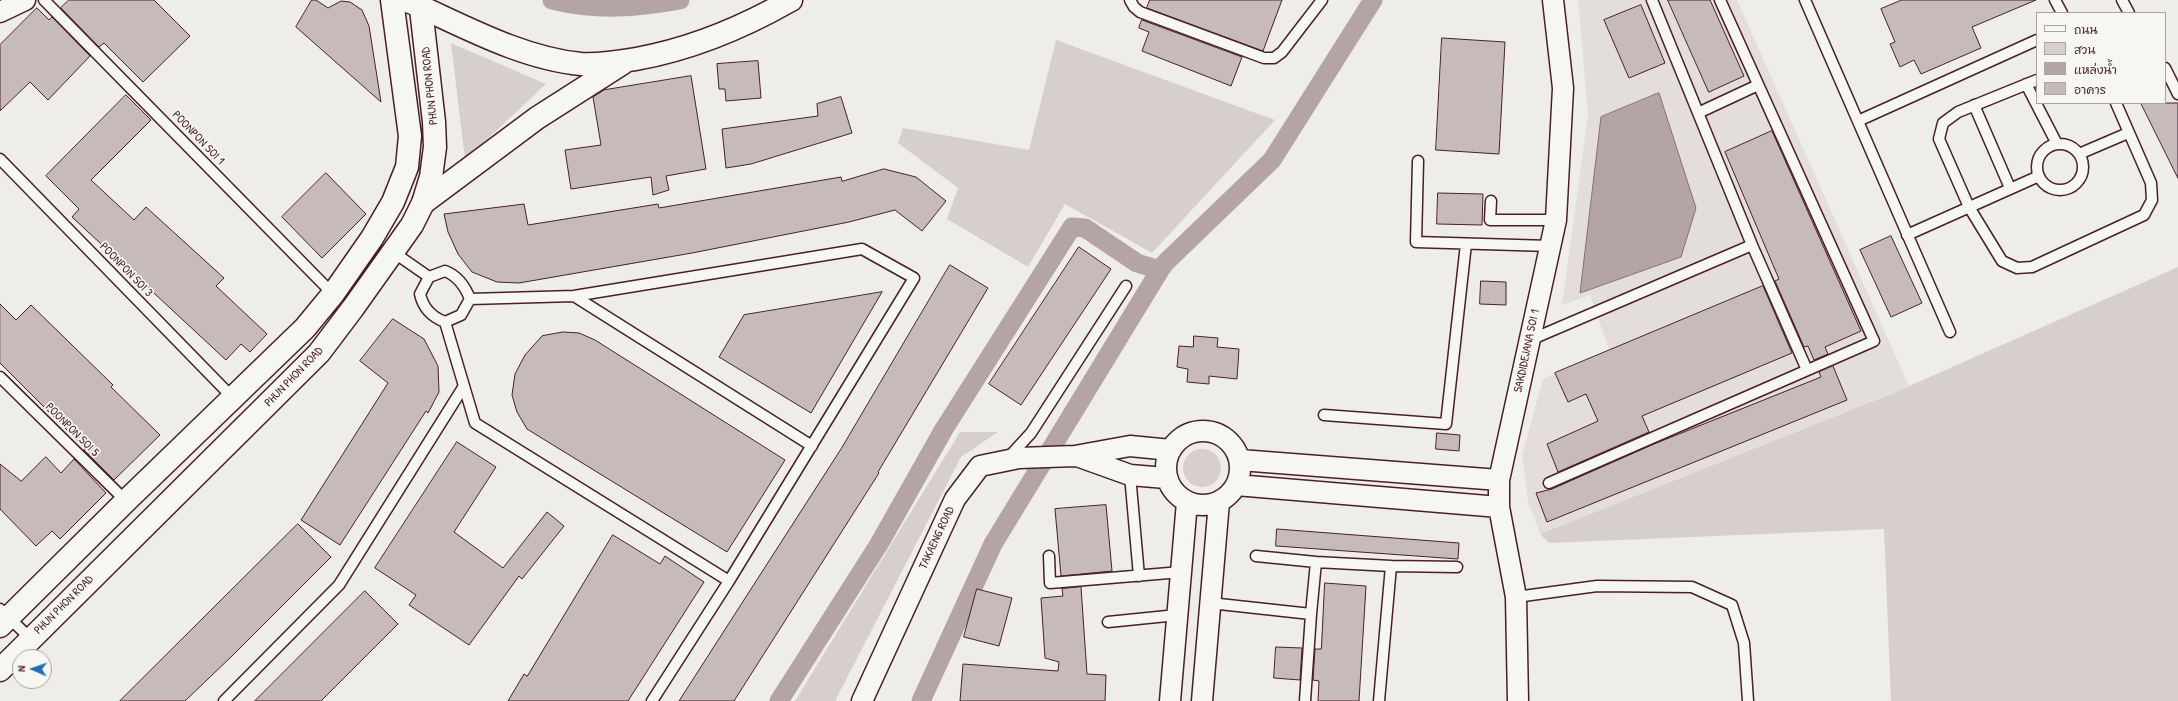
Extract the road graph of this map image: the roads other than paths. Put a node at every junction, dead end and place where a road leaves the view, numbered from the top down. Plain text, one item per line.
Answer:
1 (25, 0) edge
2 (44, 0) edge
3 (392, 0) edge
4 (401, 0) edge
5 (791, 0) edge
6 (1130, 0) edge
7 (1322, 0) edge
8 (1553, 0) edge
9 (1652, 0) edge
10 (1720, 0) edge
11 (1805, 0) edge
12 (2055, 0) edge
13 (2122, 0) edge
14 (420, 4) edge
15 (0, 12) edge
16 (2061, 12) edge
17 (2128, 12) edge
18 (2036, 40) edge
19 (626, 61) junction
20 (2166, 70) edge
21 (2036, 80) edge
22 (2026, 84) junction
23 (1758, 85) junction
24 (2178, 94) edge
25 (2036, 103) edge
26 (2036, 104) edge
27 (2116, 104) edge
28 (1974, 105) junction
29 (1698, 114) junction
30 (1858, 121) junction
31 (2128, 133) junction
32 (2057, 144) junction
33 (2079, 154) junction
34 (0, 159) edge
35 (1418, 161) dead end
36 (2039, 176) junction
37 (2010, 188) junction
38 (1491, 201) dead end
39 (423, 203) junction
40 (1969, 206) junction
41 (1556, 220) junction
42 (1908, 234) junction
43 (1466, 244) junction
44 (1752, 245) junction
45 (1550, 246) junction
46 (393, 252) junction
47 (429, 277) junction
48 (1126, 286) dead end
49 (333, 294) junction
50 (574, 296) junction
51 (470, 299) junction
52 (445, 322) junction
53 (1950, 332) dead end
54 (1530, 340) junction
55 (1807, 370) junction
56 (0, 377) edge
57 (464, 386) junction
58 (232, 398) junction
59 (1324, 415) dead end
60 (812, 446) junction
61 (1171, 450) junction
62 (1075, 456) junction
63 (1012, 459) junction
64 (1240, 460) junction
65 (1130, 475) junction
66 (1166, 478) junction
67 (1499, 480) junction
68 (1549, 483) dead end
69 (1236, 485) junction
70 (126, 501) junction
71 (1187, 502) junction
72 (1219, 502) junction
73 (1500, 507) junction
74 (1049, 556) dead end
75 (1256, 556) dead end
76 (1316, 562) junction
77 (1391, 566) junction
78 (1457, 567) dead end
79 (1181, 572) junction
80 (1140, 576) junction
81 (729, 581) junction
82 (1516, 597) junction
83 (1210, 603) junction
84 (1311, 614) junction
85 (1177, 615) junction
86 (3, 618) edge
87 (1108, 622) dead end
88 (30, 638) junction
89 (1174, 657) junction
90 (1205, 658) junction
91 (0, 670) edge
92 (224, 701) edge
93 (652, 701) edge
94 (862, 701) edge
95 (1170, 701) edge
96 (1202, 701) edge
97 (1305, 701) edge
98 (1379, 701) edge
99 (1518, 701) edge
100 (1748, 701) edge

1 - 15 street
2 - 49 lane, POONPON SOI 1
3 - 49 main road
4 - 14 street
5 - 19 main road
6 - 7 lane
8 - 41 street, SAKDIDEJANA SOI 1
9 - 29 lane
10 - 23 lane
11 - 30 lane
12 - 16 lane
13 - 17 lane
14 - 19 main road
14 - 39 main road, PHUN PHON ROAD
18 - 30 lane
19 - 39 main road
20 - 24 lane
21 - 22 lane
22 - 25 lane
22 - 28 lane
23 - 29 lane
23 - 55 lane
26 - 32 lane
27 - 31 lane
28 - 37 lane
28 - 40 lane
29 - 44 lane
30 - 42 lane
31 - 33 lane
31 - 40 lane
32 - 33 lane
32 - 36 lane
33 - 36 lane
34 - 58 lane, POONPON SOI 3
35 - 43 lane
36 - 37 lane
37 - 40 lane
38 - 41 lane
39 - 46 main road, PHUN PHON ROAD
40 - 42 lane
41 - 45 street, SAKDIDEJANA SOI 1
42 - 53 lane
43 - 45 lane
43 - 59 lane
44 - 54 lane
44 - 55 lane
45 - 54 street, SAKDIDEJANA SOI 1
46 - 47 lane
46 - 88 main road, PHUN PHON ROAD
47 - 51 lane
47 - 52 lane
48 - 63 lane
49 - 58 main road
50 - 51 lane
50 - 60 lane
50 - 60 lane
51 - 52 lane
52 - 57 lane
54 - 67 street, SAKDIDEJANA SOI 1
55 - 68 lane
56 - 70 lane, POONPON SOI 5
57 - 81 lane
57 - 92 lane
58 - 70 main road
60 - 81 lane
61 - 62 street, TAKAENG ROAD
61 - 64 street
61 - 66 street
62 - 63 street, TAKAENG ROAD
62 - 65 street, TAKAENG ROAD
63 - 94 street, TAKAENG ROAD
64 - 67 street
64 - 69 street
65 - 66 street, TAKAENG ROAD
65 - 80 lane
66 - 71 street
67 - 73 street, SAKDIDEJANA SOI 1
69 - 72 street
69 - 73 street
70 - 86 main road
71 - 72 street
71 - 79 street
72 - 83 street
73 - 82 street, SAKDIDEJANA SOI 1
74 - 80 lane
75 - 76 lane
76 - 77 lane
76 - 84 lane
77 - 78 lane
77 - 98 lane
79 - 80 lane
79 - 85 street
81 - 93 lane
82 - 99 street, SAKDIDEJANA SOI 1
82 - 100 lane
83 - 84 lane
83 - 90 street
84 - 97 lane
85 - 87 lane
85 - 89 street
86 - 88 lane
88 - 91 main road, PHUN PHON ROAD
89 - 90 street
89 - 95 street
90 - 96 street

